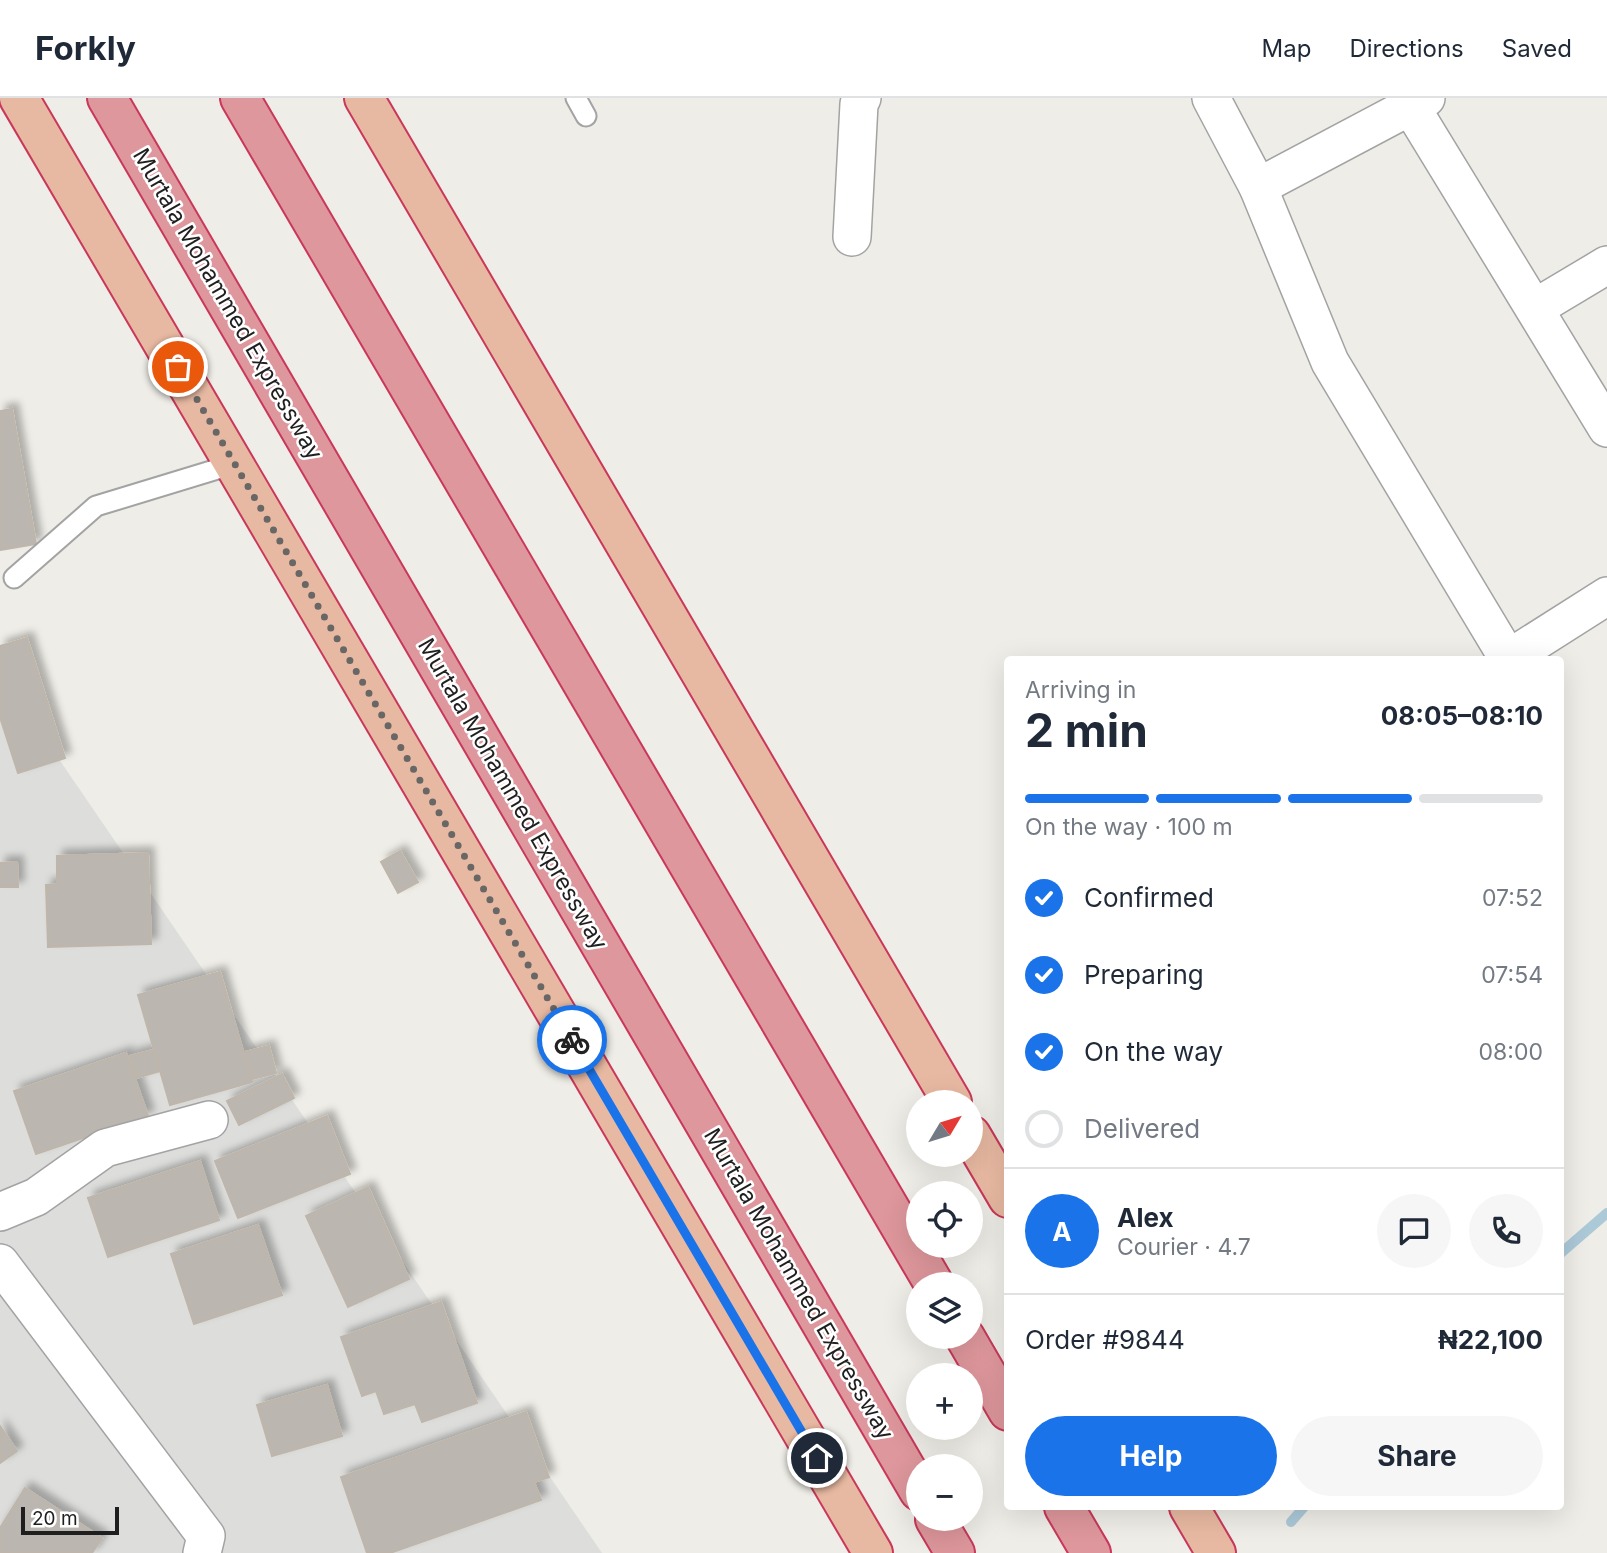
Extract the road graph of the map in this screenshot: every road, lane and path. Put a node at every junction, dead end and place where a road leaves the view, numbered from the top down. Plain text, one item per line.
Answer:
1 (107, 98) edge
2 (240, 98) edge
3 (363, 98) edge
4 (576, 98) edge
5 (862, 98) edge
6 (1211, 98) edge
7 (1418, 103) edge
8 (14, 104) edge
9 (586, 116) dead end
10 (1258, 187) junction
11 (852, 237) dead end
12 (1607, 265) edge
13 (1535, 308) junction
14 (1607, 428) edge
15 (234, 464) junction
16 (13, 578) dead end
17 (1607, 596) edge
18 (1507, 656) edge
19 (1514, 656) edge
20 (945, 1090) edge
21 (209, 1120) dead end
22 (984, 1158) edge
23 (1004, 1191) edge
24 (0, 1212) edge
25 (0, 1263) edge
26 (927, 1272) edge
27 (972, 1349) edge
28 (1004, 1404) edge
29 (906, 1468) edge
30 (1066, 1510) edge
31 (1191, 1510) edge
32 (942, 1531) edge
33 (202, 1553) edge
34 (873, 1553) edge
35 (955, 1553) edge
36 (1091, 1553) edge
37 (1216, 1553) edge

1 - 29 highway, Murtala Mohammed Expressway
2 - 26 highway
3 - 20 highway
4 - 9 lane
5 - 11 street
6 - 10 street
7 - 10 street
7 - 13 street
8 - 15 highway
10 - 18 street
12 - 13 street
13 - 14 street
15 - 16 lane
15 - 34 highway
17 - 19 street
21 - 24 street
22 - 23 highway
25 - 33 street
27 - 28 highway
30 - 36 highway
31 - 37 highway
32 - 35 highway

